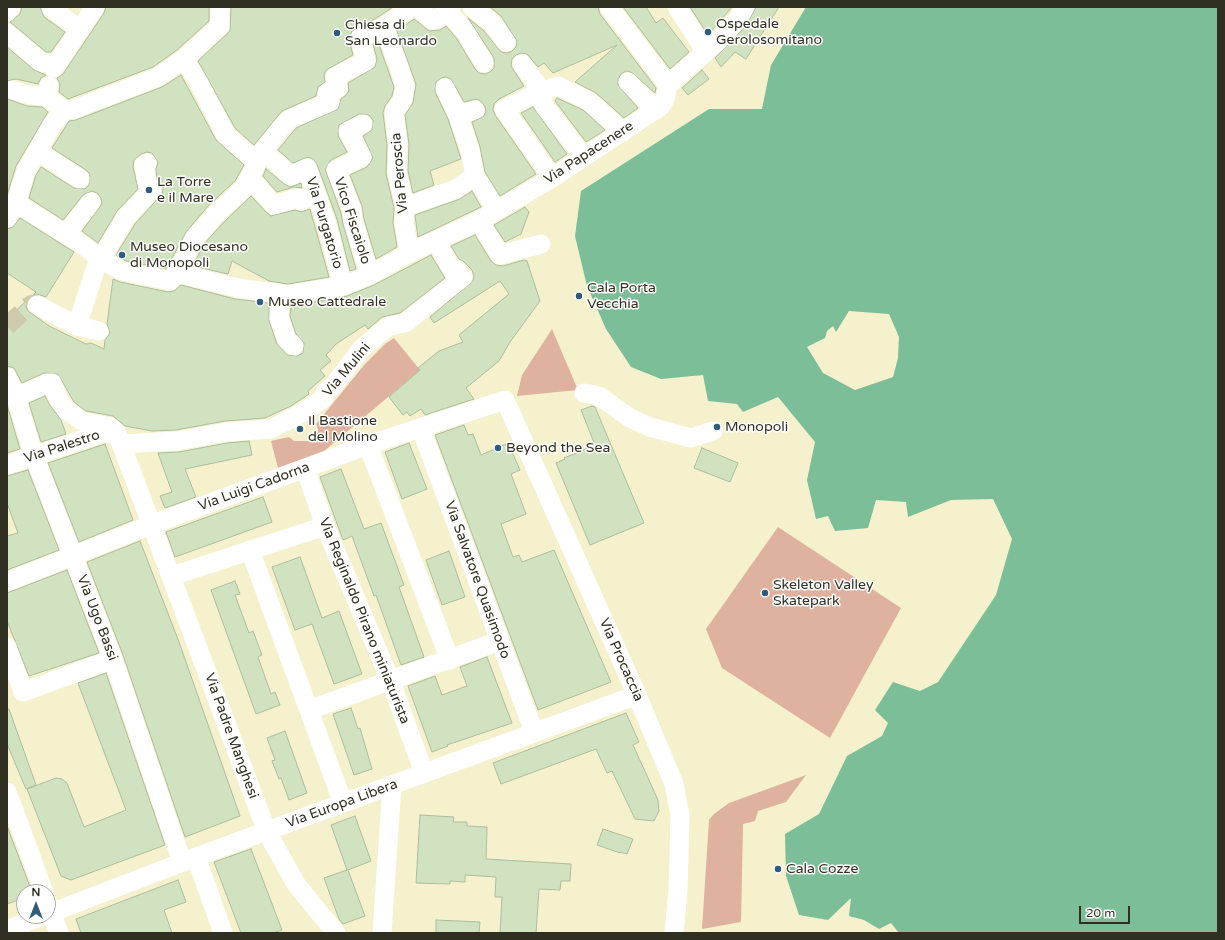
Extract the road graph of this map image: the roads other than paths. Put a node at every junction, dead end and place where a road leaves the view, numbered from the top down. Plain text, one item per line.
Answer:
1 (11, 7) edge
2 (95, 7) edge
3 (472, 7) edge
4 (609, 7) edge
5 (677, 7) edge
6 (745, 7) edge
7 (51, 8) dead end
8 (407, 9) edge
9 (450, 9) edge
10 (7, 12) edge
11 (220, 14) edge
12 (384, 27) junction
13 (79, 29) junction
14 (7, 33) edge
15 (506, 42) dead end
16 (706, 52) junction
17 (184, 59) junction
18 (484, 63) dead end
19 (522, 64) dead end
20 (51, 79) junction
21 (628, 82) dead end
22 (668, 85) junction
23 (445, 88) dead end
24 (13, 90) dead end
25 (542, 91) junction
26 (64, 110) junction
27 (656, 110) junction
28 (363, 124) dead end
29 (624, 132) junction
30 (37, 151) junction
31 (260, 156) junction
32 (582, 156) junction
33 (147, 163) dead end
34 (549, 173) junction
35 (80, 179) dead end
36 (249, 180) junction
37 (469, 180) dead end
38 (315, 193) junction
39 (92, 202) dead end
40 (405, 206) junction
41 (12, 210) edge
42 (496, 211) junction
43 (480, 221) junction
44 (66, 234) junction
45 (436, 241) junction
46 (541, 244) dead end
47 (409, 253) junction
48 (100, 259) junction
49 (177, 273) junction
50 (370, 275) junction
51 (343, 286) junction
52 (280, 294) junction
53 (37, 305) dead end
54 (77, 326) junction
55 (99, 331) dead end
56 (294, 346) dead end
57 (7, 376) edge
58 (584, 393) dead end
59 (16, 397) junction
60 (505, 400) joint
61 (421, 429) junction
62 (713, 431) dead end
63 (120, 438) junction
64 (368, 444) junction
65 (34, 456) junction
66 (7, 465) edge
67 (305, 468) junction
68 (153, 524) junction
69 (325, 526) junction
70 (250, 550) junction
71 (73, 556) junction
72 (172, 576) junction
73 (7, 582) edge
74 (499, 641) junction
75 (7, 646) edge
76 (113, 660) junction
77 (450, 660) junction
78 (391, 682) junction
79 (638, 695) junction
80 (309, 710) junction
81 (534, 732) junction
82 (424, 774) junction
83 (392, 785) junction
84 (7, 792) edge
85 (344, 803) junction
86 (267, 832) junction
87 (189, 860) junction
88 (41, 884) edge
89 (56, 908) edge
90 (20, 924) edge
91 (54, 924) edge
92 (7, 930) edge
93 (59, 933) edge
94 (223, 933) edge
95 (336, 933) edge
96 (382, 933) edge
97 (674, 933) edge

1 - 10 street
2 - 13 street
3 - 15 street
4 - 22 street
5 - 16 street
6 - 16 street
7 - 13 street
8 - 9 street
8 - 12 street
9 - 18 street
11 - 17 street
12 - 31 street
12 - 40 street, Via Peroscia
13 - 20 street
14 - 20 street
16 - 22 street
17 - 26 street
17 - 31 street
19 - 25 street
20 - 24 street
20 - 26 street
21 - 27 street
22 - 27 street, Via Papacenere
23 - 42 street
25 - 29 street
25 - 32 street
25 - 34 street
26 - 30 street
27 - 29 street, Via Papacenere
28 - 50 street, Vico Fiscaiolo
29 - 32 street, Via Papacenere
30 - 35 street
30 - 41 street
31 - 36 street
31 - 38 street, Via Purgatorio
32 - 34 street, Via Papacenere
33 - 48 street
34 - 42 street, Via Papacenere
36 - 38 street
36 - 49 street
37 - 40 street
38 - 51 street, Via Purgatorio
39 - 44 street
40 - 47 street, Via Peroscia
41 - 44 street
42 - 43 street, Via Papacenere
43 - 45 street, Via Papacenere
43 - 46 street
44 - 48 street
45 - 47 street, Via Papacenere
45 - 63 street, Via Mulini
47 - 50 street, Via Papacenere
48 - 49 street
48 - 54 street
49 - 52 street, Via Papacenere
50 - 51 street, Via Papacenere
51 - 52 street, Via Papacenere
52 - 56 street
53 - 54 street
54 - 55 street
57 - 59 street, Via Ugo Bassi
58 - 62 street
59 - 63 street, Via Mulini
59 - 65 street, Via Ugo Bassi
60 - 61 street, Via Luigi Cadorna
60 - 79 street, Via Procaccia
61 - 64 street, Via Luigi Cadorna
61 - 74 street, Via Salvatore Quasimodo
63 - 65 street, Via Palestro
63 - 68 street
64 - 67 street, Via Luigi Cadorna
64 - 77 street
65 - 66 street, Via Palestro
65 - 71 street, Via Ugo Bassi
67 - 68 street, Via Luigi Cadorna
67 - 69 street, Via Reginaldo Pirano miniaturista
68 - 71 street, Via Luigi Cadorna
68 - 72 street, Via Padre Manghesi
69 - 70 street
69 - 78 street, Via Reginaldo Pirano miniaturista
70 - 72 street
70 - 80 street
71 - 73 street, Via Luigi Cadorna
71 - 76 street, Via Ugo Bassi
72 - 86 street, Via Padre Manghesi
74 - 77 street
74 - 81 street, Via Salvatore Quasimodo
75 - 76 street
76 - 87 street, Via Ugo Bassi
77 - 78 street
78 - 80 street
78 - 82 street, Via Reginaldo Pirano miniaturista
79 - 81 street, Via Europa Libera
79 - 97 street, Via Procaccia
80 - 85 street
81 - 82 street, Via Europa Libera
82 - 83 street, Via Europa Libera
83 - 85 street, Via Europa Libera
83 - 96 street
84 - 88 street
85 - 86 street, Via Europa Libera
86 - 87 street, Via Europa Libera
86 - 95 street, Via Padre Manghesi
87 - 89 street, Via Europa Libera
87 - 94 street, Via Ugo Bassi
90 - 92 street, Via Europa Libera
91 - 93 street

